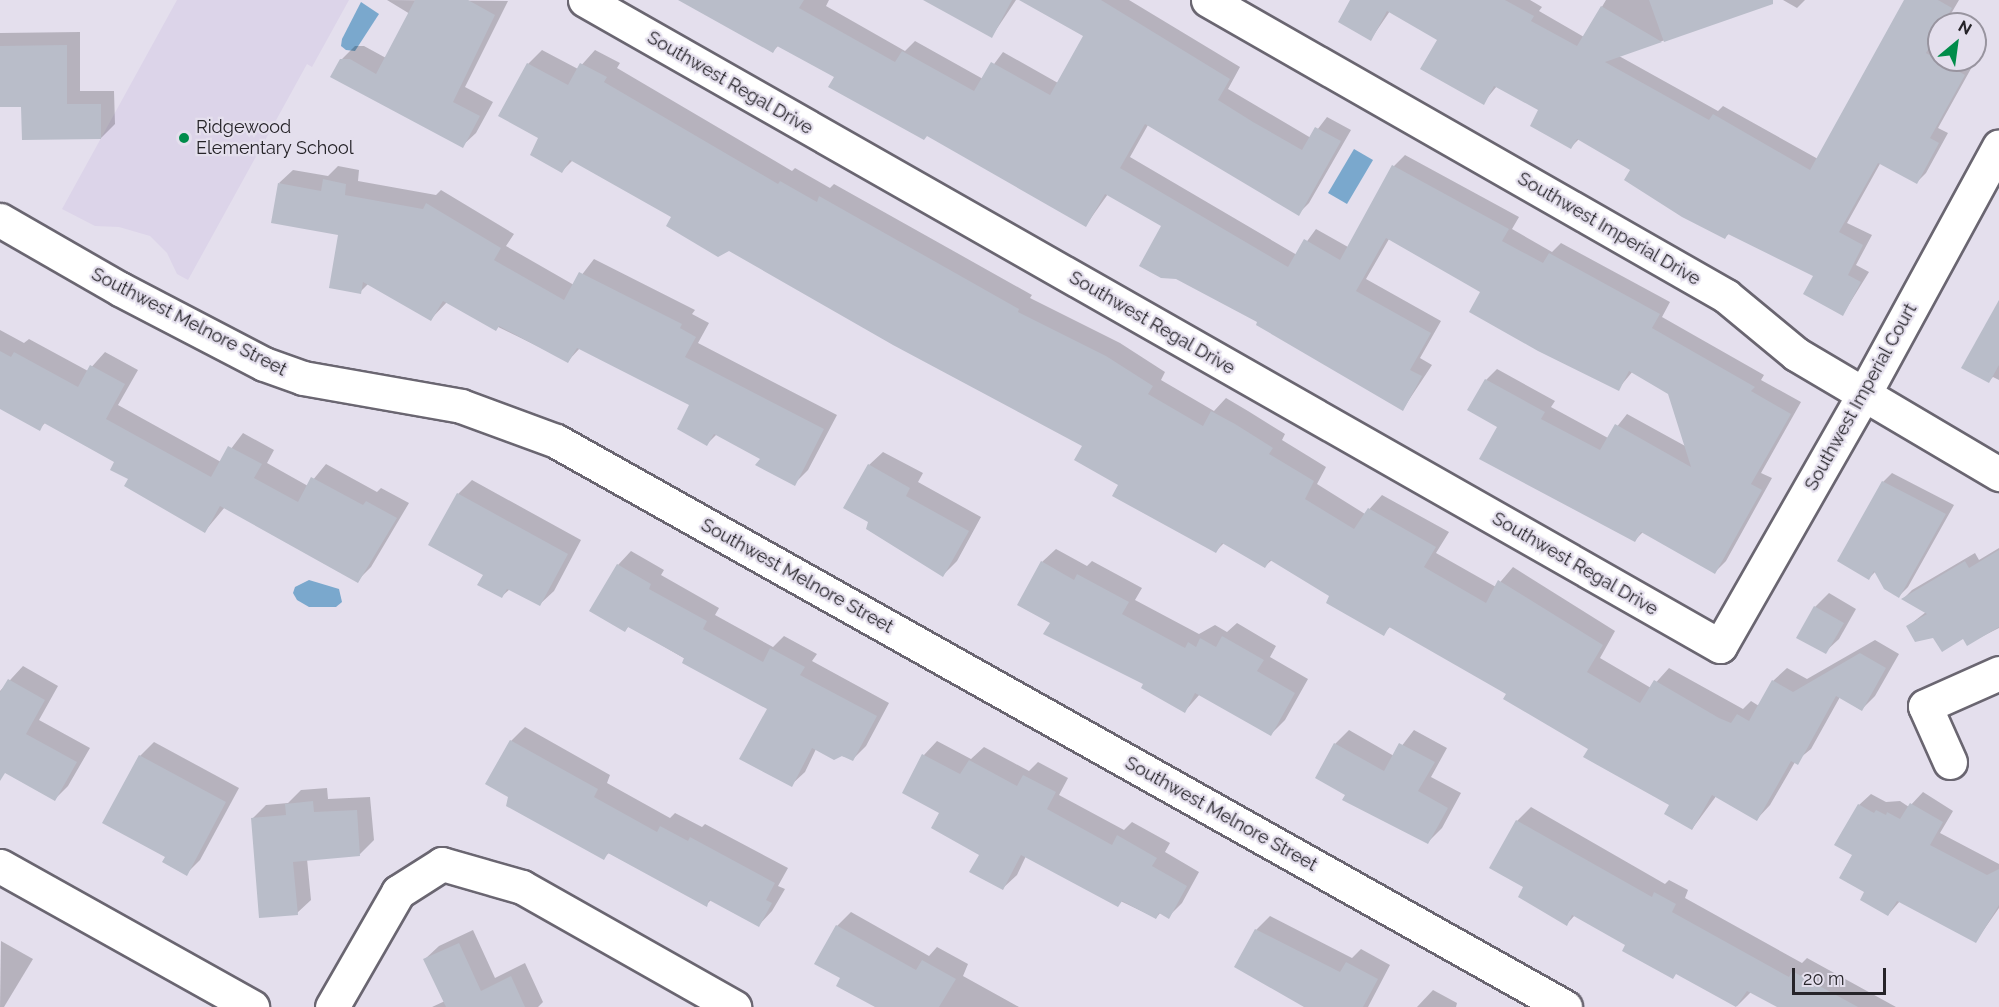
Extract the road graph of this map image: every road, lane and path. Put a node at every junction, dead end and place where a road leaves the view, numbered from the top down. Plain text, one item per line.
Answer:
1 (585, 0) edge
2 (1208, 0) edge
3 (1999, 146) edge
4 (0, 220) edge
5 (1864, 394) junction
6 (1999, 474) edge
7 (1720, 646) joint
8 (1999, 673) edge
9 (1950, 762) dead end
10 (0, 866) edge
11 (252, 1007) edge
12 (332, 1007) edge
13 (734, 1007) edge
14 (1565, 1007) edge

1 - 7 street, Southwest Regal Drive
2 - 5 street, Southwest Imperial Drive
3 - 5 street, Southwest Imperial Court
4 - 14 street, Southwest Melnore Street
5 - 6 street, Southwest Imperial Drive
5 - 7 street, Southwest Imperial Court
8 - 9 street
10 - 11 street
12 - 13 street

